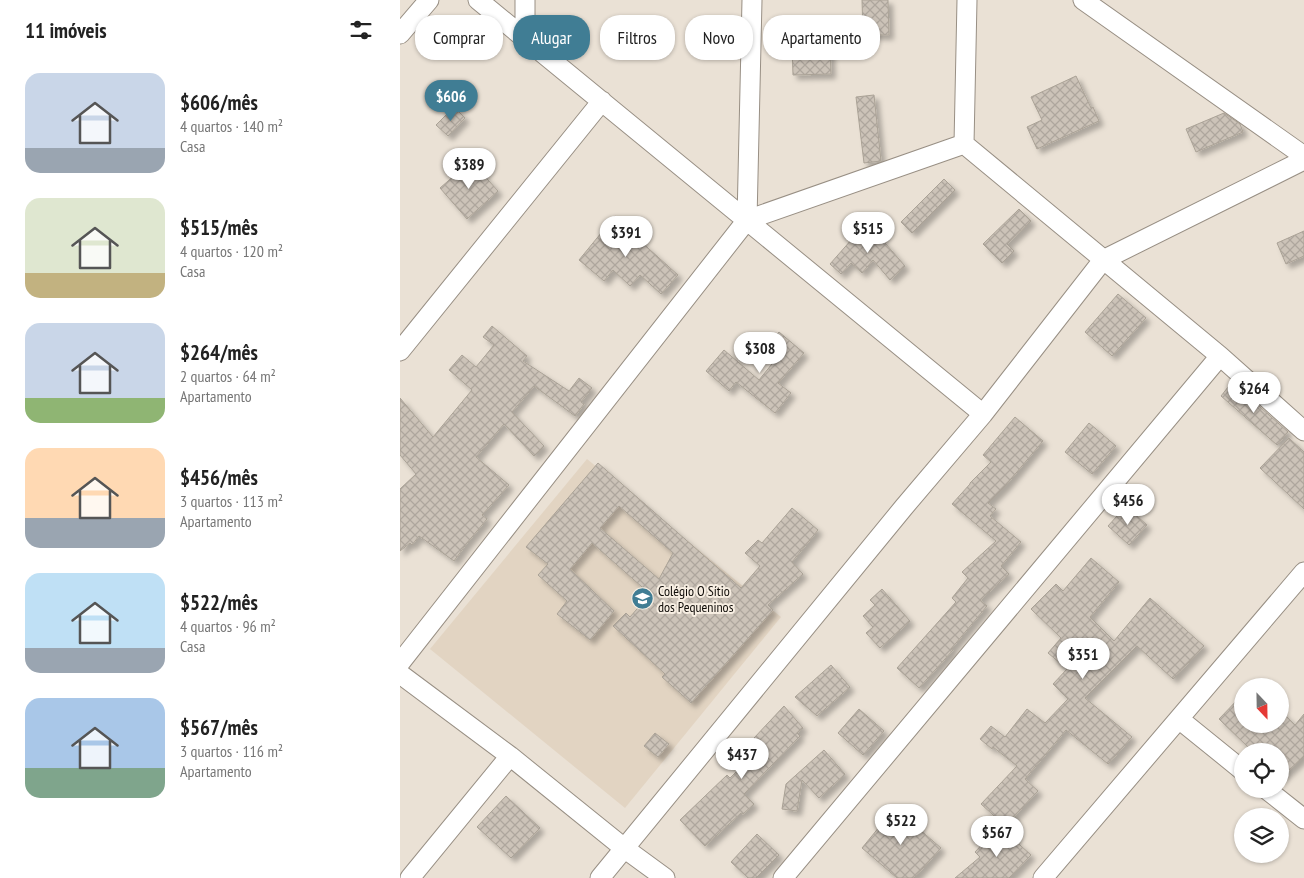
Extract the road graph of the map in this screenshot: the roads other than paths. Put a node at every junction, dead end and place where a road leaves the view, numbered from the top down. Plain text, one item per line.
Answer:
1 (429, 0) edge
2 (478, 0) edge
3 (525, 0) edge
4 (752, 0) edge
5 (967, 0) edge
6 (1083, 0) edge
7 (525, 15) edge
8 (513, 29) edge
9 (400, 34) edge
10 (551, 60) edge
11 (602, 101) junction
12 (964, 144) junction
13 (1304, 158) edge
14 (747, 220) junction
15 (1103, 260) junction
16 (400, 351) edge
17 (1220, 356) junction
18 (983, 414) junction
19 (1304, 430) edge
20 (1304, 572) edge
21 (400, 663) edge
22 (400, 674) edge
23 (1179, 719) junction
24 (510, 756) junction
25 (1234, 764) edge
26 (1277, 798) edge
27 (1304, 819) edge
28 (624, 848) junction
29 (410, 878) edge
30 (600, 878) edge
31 (665, 878) edge
32 (783, 878) edge
33 (1043, 878) edge

1 - 9 street
2 - 8 street
3 - 7 street
4 - 14 street
5 - 12 street
6 - 13 street
10 - 11 street
11 - 14 street
11 - 16 street
12 - 14 street
12 - 15 street
13 - 15 street
14 - 18 street
14 - 21 street
15 - 17 street
15 - 18 street
17 - 19 street
17 - 32 street
18 - 28 street
20 - 23 street
22 - 24 street
23 - 25 street
23 - 33 street
24 - 28 street
24 - 29 street
26 - 27 street
28 - 30 street
28 - 31 street

